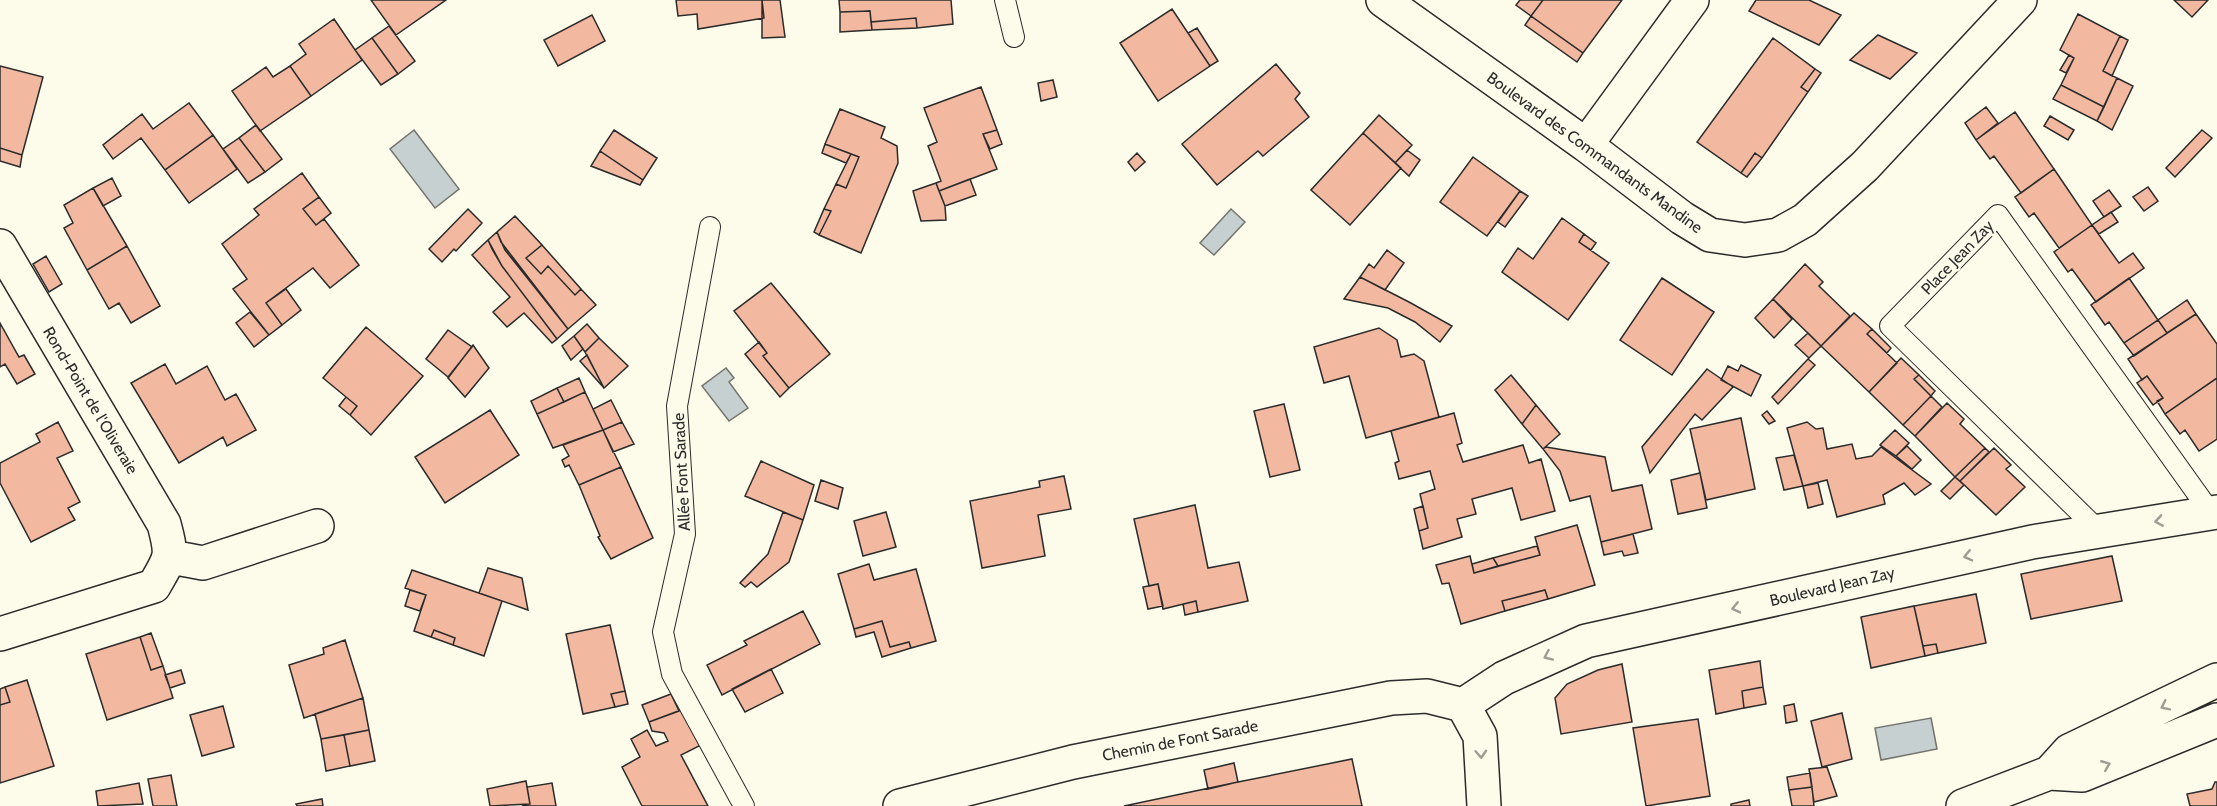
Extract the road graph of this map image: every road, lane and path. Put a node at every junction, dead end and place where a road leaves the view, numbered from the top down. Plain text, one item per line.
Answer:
1 (1005, 0) edge
2 (1383, 0) edge
3 (1692, 0) edge
4 (2020, 0) edge
5 (1014, 37) dead end
6 (1586, 145) junction
7 (710, 227) dead end
8 (0, 246) edge
9 (2214, 512) edge
10 (317, 526) dead end
11 (2099, 531) junction
12 (171, 557) junction
13 (0, 634) edge
14 (2217, 680) edge
15 (1463, 705) junction
16 (2217, 720) edge
17 (2049, 773) junction
18 (744, 806) edge
19 (900, 806) edge
20 (1484, 806) edge
21 (1963, 806) edge

1 - 5 lane
2 - 6 street, Boulevard des Commandants Mandine
3 - 6 street
4 - 6 street, Boulevard des Commandants Mandine
7 - 18 lane, Allée Font Sarade
8 - 12 street, Rond-Point de l'Oliveraie
9 -> 11 street, Boulevard Jean Zay
9 - 11 lane, Place Jean Zay
10 - 12 street
11 -> 15 street, Boulevard Jean Zay
12 - 13 street
14 -> 17 street
15 - 19 street, Chemin de Font Sarade
15 -> 20 street
17 -> 16 street
17 - 21 street

